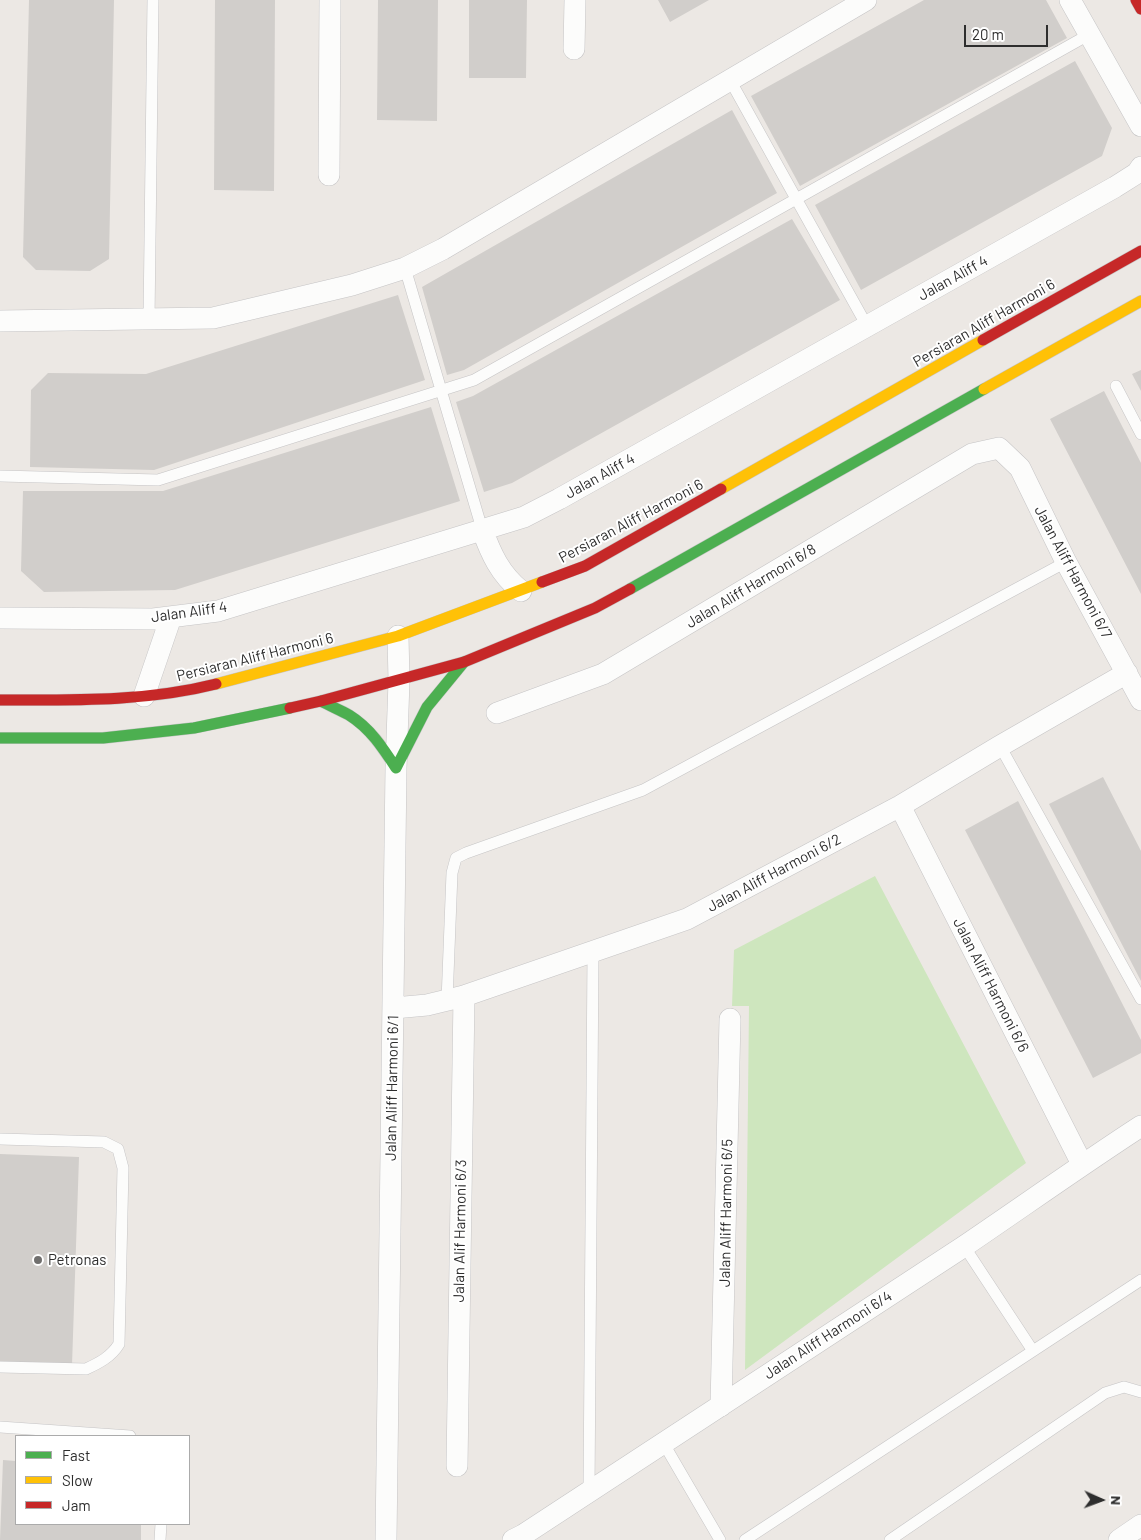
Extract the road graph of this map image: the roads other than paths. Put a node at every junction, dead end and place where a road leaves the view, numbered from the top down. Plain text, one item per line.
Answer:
1 (153, 0) edge
2 (330, 0) edge
3 (575, 0) edge
4 (866, 0) edge
5 (1070, 0) edge
6 (1136, 0) edge
7 (1141, 10) edge
8 (1090, 34) junction
9 (574, 49) dead end
10 (730, 80) junction
11 (1141, 126) edge
12 (1141, 167) edge
13 (329, 175) dead end
14 (796, 199) junction
15 (1141, 251) edge
16 (405, 268) junction
17 (1141, 301) edge
18 (149, 320) junction
19 (0, 321) edge
20 (867, 326) junction
21 (1116, 386) dead end
22 (441, 390) junction
23 (1141, 434) edge
24 (999, 448) joint
25 (0, 476) edge
26 (482, 529) junction
27 (1066, 562) junction
28 (521, 591) junction
29 (171, 617) junction
30 (0, 618) edge
31 (398, 636) junction
32 (464, 662) junction
33 (1127, 674) junction
34 (399, 680) junction
35 (144, 696) junction
36 (0, 700) edge
37 (1141, 700) edge
38 (321, 702) junction
39 (497, 713) dead end
40 (0, 738) edge
41 (1000, 746) junction
42 (396, 768) junction
43 (900, 806) junction
44 (593, 953) junction
45 (456, 998) junction
46 (1141, 999) edge
47 (394, 1008) junction
48 (730, 1019) dead end
49 (1141, 1126) edge
50 (0, 1139) edge
51 (1082, 1164) junction
52 (964, 1246) junction
53 (1141, 1280) edge
54 (1033, 1351) junction
55 (0, 1367) edge
56 (1141, 1392) edge
57 (721, 1406) junction
58 (0, 1427) edge
59 (116, 1435) edge
60 (664, 1444) junction
61 (457, 1466) dead end
62 (589, 1492) junction
63 (161, 1525) edge
64 (1141, 1526) edge
65 (160, 1540) edge
66 (386, 1540) edge
67 (513, 1540) edge
68 (720, 1540) edge
69 (745, 1540) edge
70 (890, 1540) edge
71 (1119, 1540) edge

1 - 18 lane
2 - 13 street
3 - 9 street
4 - 10 street
5 - 8 street
6 - 7 street
8 - 11 street
8 - 14 lane
10 - 14 lane
10 - 16 street
12 - 20 street, Jalan Aliff 4
14 - 20 lane
14 - 22 lane
15 - 28 street, Persiaran Aliff Harmoni 6
16 - 18 street
16 - 22 lane
17 - 32 street
18 - 19 street
20 - 26 street, Jalan Aliff 4
21 - 23 lane
22 - 25 lane
22 - 26 lane
24 - 27 street, Jalan Aliff Harmoni 6/7
24 - 39 street, Jalan Aliff Harmoni 6/8
26 - 28 street
26 - 29 street, Jalan Aliff 4
27 - 33 street, Jalan Aliff Harmoni 6/7
27 - 45 lane
28 - 31 street, Persiaran Aliff Harmoni 6
29 - 30 street, Jalan Aliff 4
29 - 35 street
31 - 34 street, Jalan Aliff Harmoni 6/1
31 - 35 street, Persiaran Aliff Harmoni 6
32 - 34 street
32 - 42 street
33 - 37 street, Jalan Aliff Harmoni 6/7
33 - 41 street, Jalan Aliff Harmoni 6/2
34 - 38 street
34 - 42 street, Jalan Aliff Harmoni 6/1
35 - 36 street, Persiaran Aliff Harmoni 6
38 - 40 street
38 - 42 street
41 - 43 street, Jalan Aliff Harmoni 6/2
41 - 46 lane
42 - 47 street, Jalan Aliff Harmoni 6/1
43 - 44 street, Jalan Aliff Harmoni 6/2
43 - 51 street, Jalan Aliff Harmoni 6/6
44 - 45 street, Jalan Aliff Harmoni 6/2
44 - 62 lane
45 - 47 street, Jalan Aliff Harmoni 6/2
45 - 61 street, Jalan Alif Harmoni 6/3
47 - 66 street, Jalan Aliff Harmoni 6/1
48 - 57 street, Jalan Aliff Harmoni 6/5
49 - 51 street, Jalan Aliff Harmoni 6/4
50 - 55 lane
51 - 52 street, Jalan Aliff Harmoni 6/4
52 - 54 lane
52 - 57 street, Jalan Aliff Harmoni 6/4
53 - 54 lane
54 - 69 lane
56 - 70 lane
57 - 60 street, Jalan Aliff Harmoni 6/4
58 - 59 lane
60 - 62 street, Jalan Aliff Harmoni 6/4
60 - 68 lane
62 - 67 street, Jalan Aliff Harmoni 6/4
63 - 65 lane
64 - 71 street

